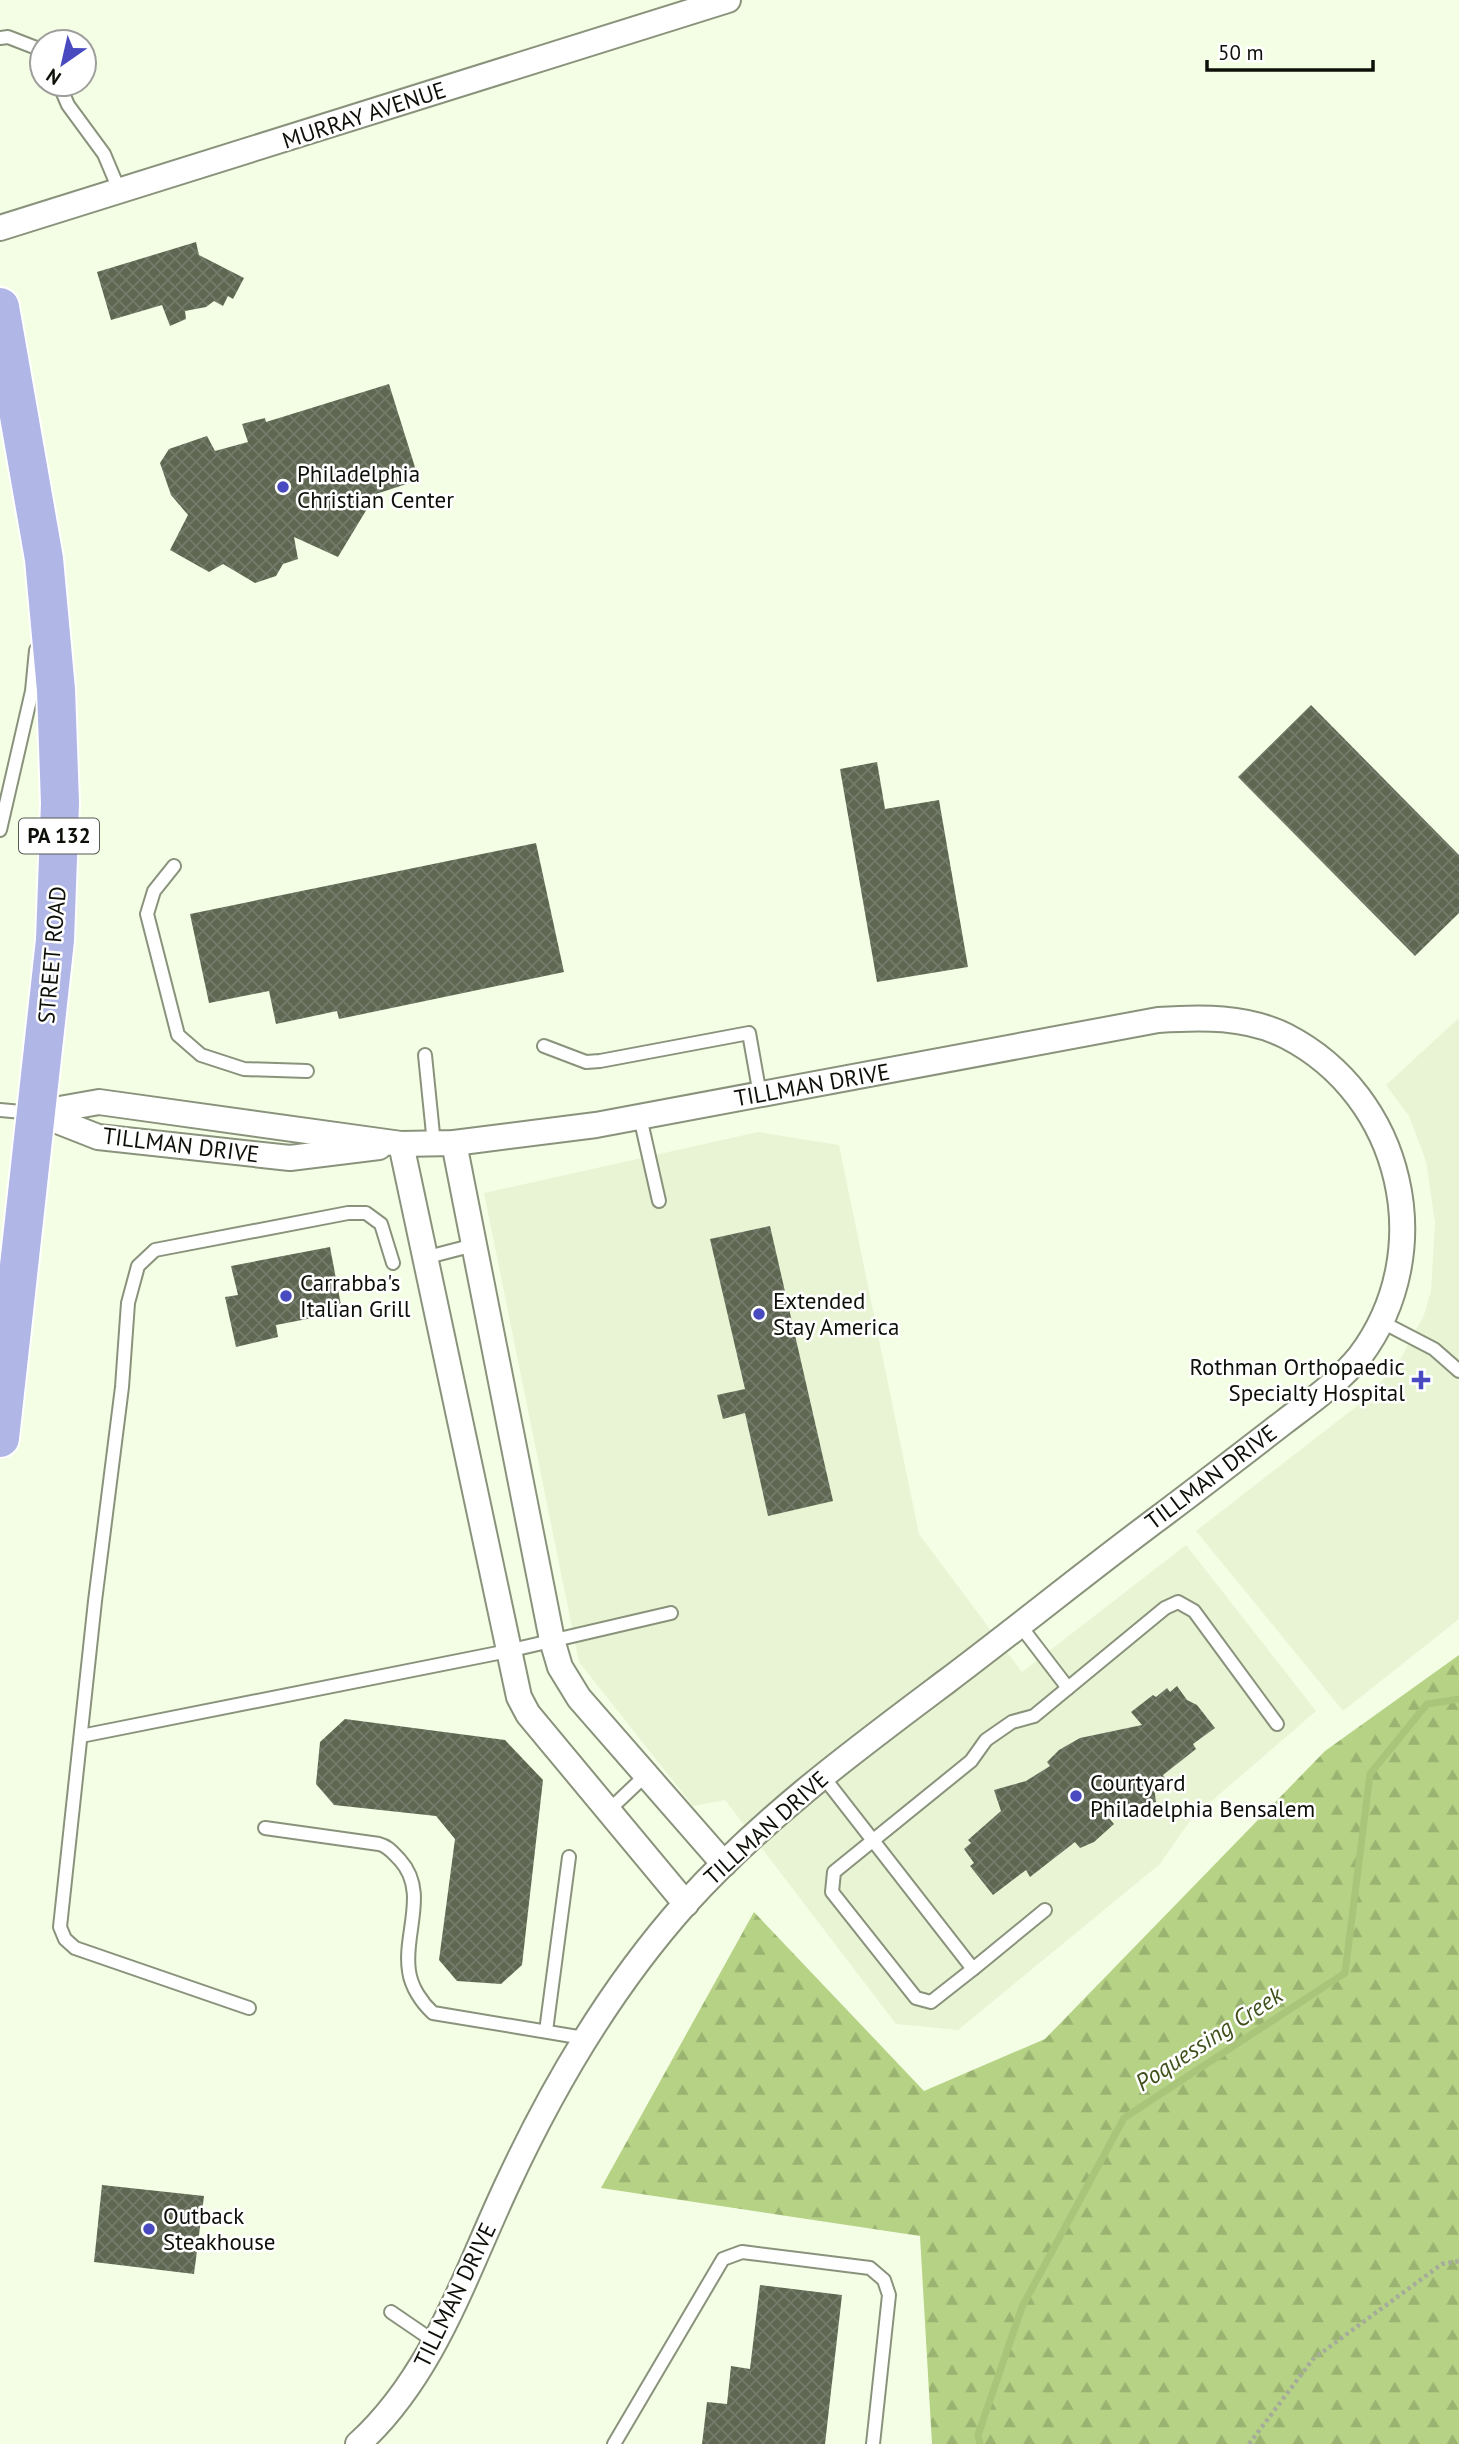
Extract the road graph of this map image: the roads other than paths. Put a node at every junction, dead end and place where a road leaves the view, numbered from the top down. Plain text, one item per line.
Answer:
1 (728, 0) edge
2 (0, 38) edge
3 (28, 44) edge
4 (65, 98) edge
5 (120, 192) junction
6 (0, 228) edge
7 (0, 307) edge
8 (44, 559) junction
9 (0, 830) edge
10 (174, 866) dead end
11 (544, 1046) dead end
12 (425, 1055) dead end
13 (307, 1070) dead end
14 (760, 1095) junction
15 (18, 1112) edge
16 (639, 1117) junction
17 (444, 1143) junction
18 (401, 1144) junction
19 (659, 1201) dead end
20 (474, 1245) junction
21 (419, 1259) junction
22 (393, 1263) dead end
23 (1382, 1322) junction
24 (1459, 1371) edge
25 (0, 1438) edge
26 (671, 1613) dead end
27 (1019, 1624) junction
28 (552, 1640) junction
29 (508, 1651) junction
30 (1068, 1688) junction
31 (1277, 1724) dead end
32 (81, 1736) junction
33 (646, 1775) junction
34 (822, 1775) junction
35 (608, 1811) junction
36 (265, 1828) dead end
37 (873, 1839) junction
38 (569, 1857) dead end
39 (724, 1864) junction
40 (686, 1904) junction
41 (1045, 1910) dead end
42 (973, 1969) junction
43 (249, 2008) dead end
44 (546, 2031) junction
45 (584, 2038) junction
46 (391, 2312) dead end
47 (435, 2342) junction
48 (364, 2441) edge
49 (614, 2444) edge
50 (873, 2444) edge

1 - 5 street, MURRAY AVENUE
2 - 3 lane
4 - 5 lane
5 - 6 street, MURRAY AVENUE
7 - 8 main road, STREET ROAD / PA 132
8 - 9 lane
8 - 15 main road, STREET ROAD / PA 132
10 - 13 lane
11 - 14 lane
12 - 17 lane
14 - 16 street, TILLMAN DRIVE
14 - 23 street, TILLMAN DRIVE
15 - 18 street, TILLMAN DRIVE
15 - 18 street, TILLMAN DRIVE
15 - 25 main road, STREET ROAD / PA 132
16 - 17 street, TILLMAN DRIVE
16 - 19 lane
17 - 18 street, TILLMAN DRIVE
17 - 20 street
18 - 21 street
20 - 21 lane
20 - 28 street
21 - 29 street
22 - 32 lane
23 - 24 lane
23 - 27 street, TILLMAN DRIVE
26 - 28 lane
27 - 30 lane
27 - 34 street, TILLMAN DRIVE
28 - 29 lane
28 - 33 street
29 - 32 lane
29 - 35 street
30 - 31 lane
30 - 37 lane
32 - 43 lane
33 - 35 lane
33 - 39 street
34 - 37 lane
34 - 39 street, TILLMAN DRIVE
35 - 40 street
36 - 44 lane
37 - 42 lane
37 - 42 lane
38 - 44 lane
39 - 40 street, TILLMAN DRIVE
40 - 45 street, TILLMAN DRIVE
41 - 42 lane
44 - 45 lane
45 - 47 street, TILLMAN DRIVE
46 - 47 lane
47 - 48 street, TILLMAN DRIVE
49 - 50 lane

